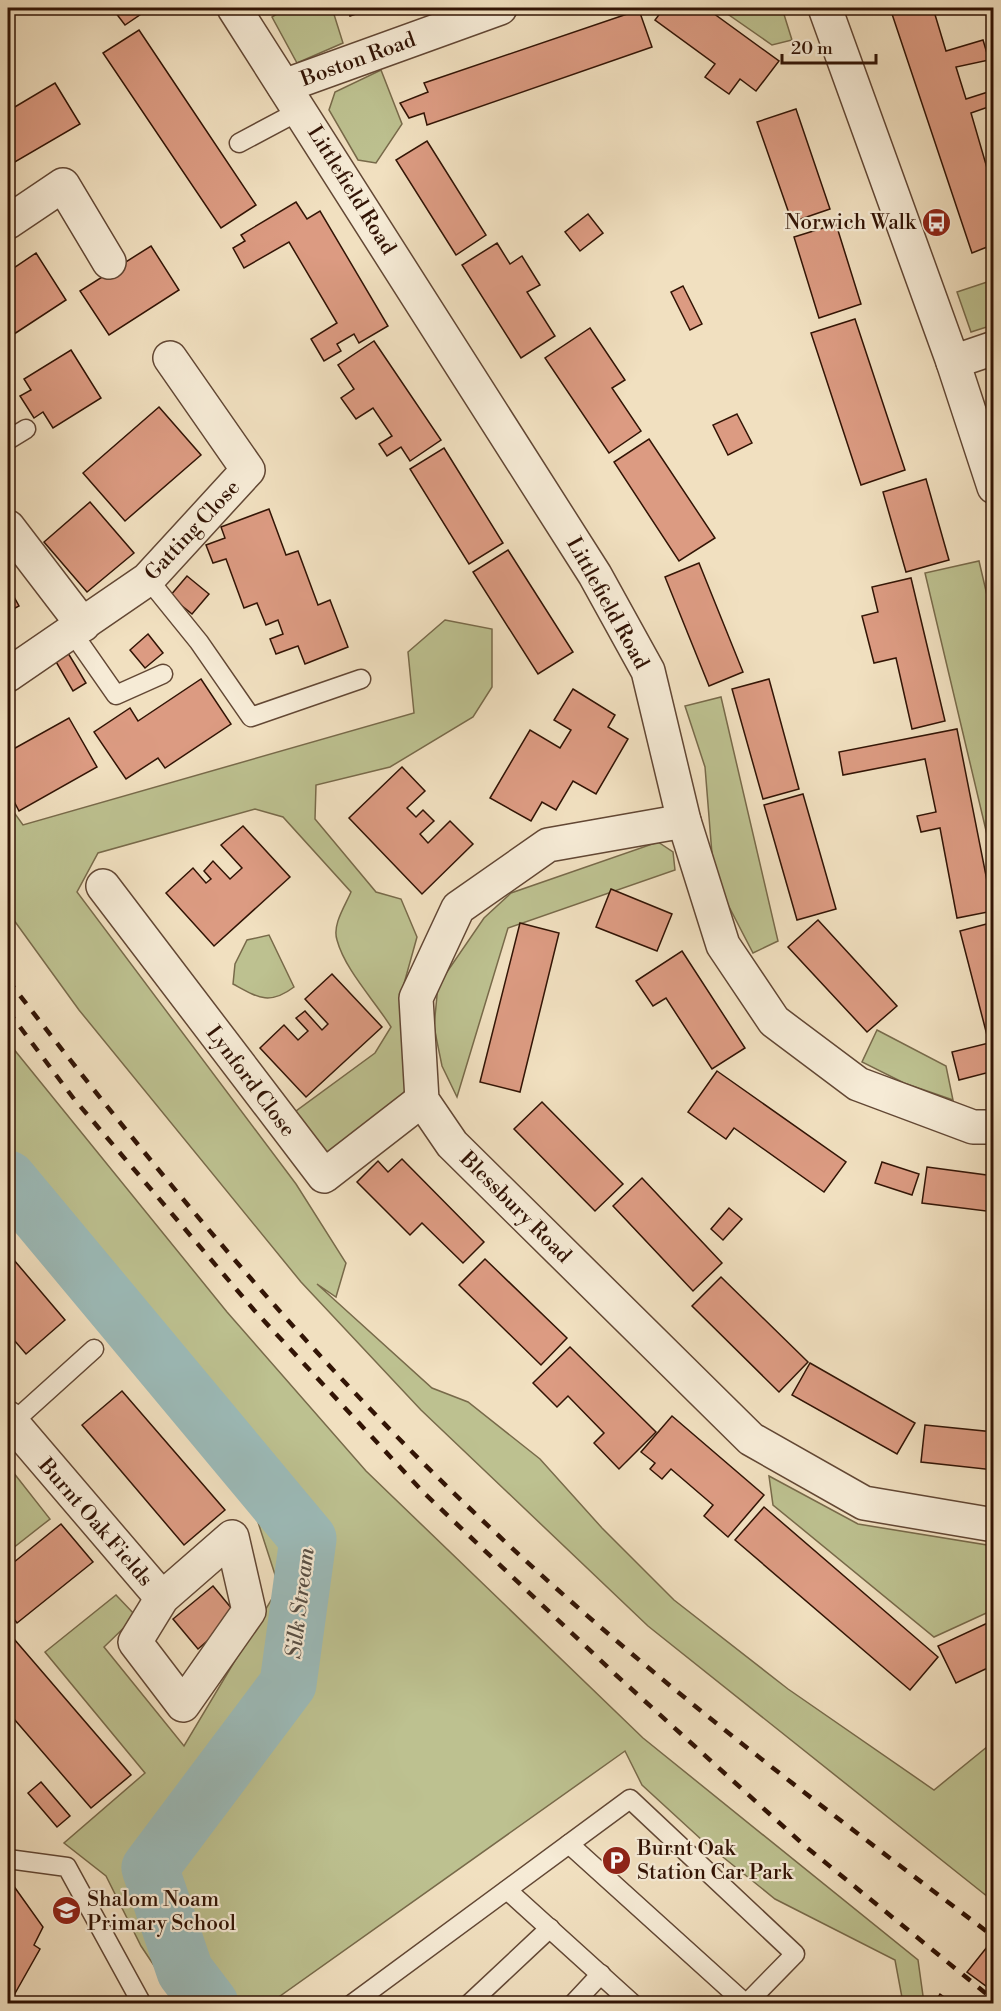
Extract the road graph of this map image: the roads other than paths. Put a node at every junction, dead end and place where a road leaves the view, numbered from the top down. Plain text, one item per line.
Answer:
1 (234, 8) edge
2 (500, 8) edge
3 (825, 8) edge
4 (293, 98) junction
5 (239, 143) dead end
6 (8, 222) edge
7 (109, 262) dead end
8 (993, 348) edge
9 (170, 358) dead end
10 (953, 362) junction
11 (26, 429) dead end
12 (8, 440) edge
13 (993, 487) edge
14 (8, 526) edge
15 (148, 579) junction
16 (78, 628) junction
17 (164, 674) dead end
18 (8, 675) edge
19 (361, 680) dead end
20 (684, 821) junction
21 (103, 886) dead end
22 (422, 1100) junction
23 (993, 1127) edge
24 (94, 1349) dead end
25 (10, 1421) edge
26 (993, 1525) edge
27 (162, 1599) dead end
28 (569, 1844) junction
29 (8, 1858) edge
30 (507, 1890) junction
31 (550, 1928) junction
32 (601, 1974) junction
33 (142, 2004) edge
34 (352, 2004) edge
35 (470, 2004) edge
36 (573, 2004) edge
37 (633, 2004) edge
38 (746, 2004) edge

1 - 4 street, Littlefield Road
2 - 4 street, Boston Road
3 - 10 street
4 - 5 lane
4 - 20 street, Littlefield Road
6 - 7 street
8 - 10 street
9 - 15 street, Gatting Close
10 - 13 street
11 - 12 lane
14 - 16 street
15 - 16 street, Gatting Close
15 - 19 lane
16 - 17 lane
16 - 18 street, Gatting Close
20 - 22 street
20 - 23 street, Littlefield Road
21 - 22 street, Lynford Close
22 - 26 street, Blessbury Road
24 - 25 lane
25 - 27 street, Burnt Oak Fields
28 - 30 lane
28 - 38 lane
28 - 38 lane
29 - 33 lane
30 - 31 lane
30 - 34 lane
31 - 32 lane
31 - 35 lane
32 - 36 lane
32 - 37 lane

